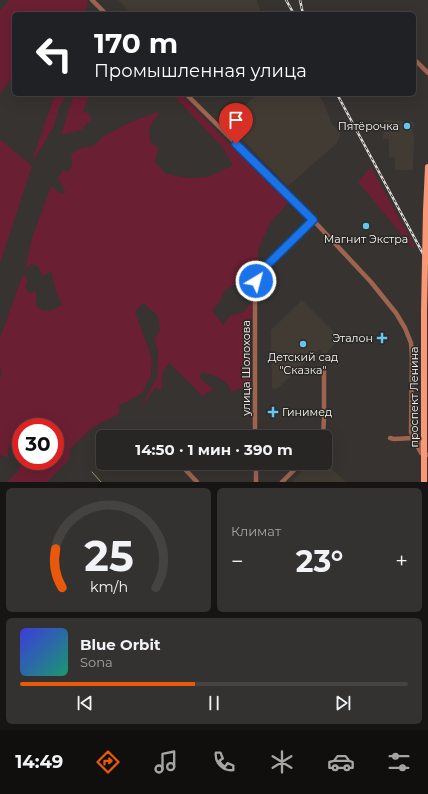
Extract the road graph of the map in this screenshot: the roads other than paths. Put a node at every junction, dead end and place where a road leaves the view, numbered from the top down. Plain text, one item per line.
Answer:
1 (92, 0) edge
2 (104, 12) edge
3 (416, 61) edge
4 (428, 73) edge
5 (188, 96) edge
6 (428, 167) edge
7 (313, 220) junction
8 (324, 369) dead end
9 (255, 430) edge
10 (323, 430) edge
11 (413, 430) junction
12 (425, 430) junction
13 (390, 438) dead end
14 (413, 438) junction
15 (426, 454) edge
16 (186, 470) edge
17 (256, 470) edge
18 (294, 470) edge
19 (197, 482) edge
20 (256, 482) edge
21 (282, 482) edge
22 (424, 482) edge

1 - 2 street
3 - 4 street
5 - 7 street
6 - 12 main road, проспект Ленина, bridge
7 - 9 street, улица Шолохова
7 - 11 street
8 - 10 street
11 - 12 street
11 - 14 street
11 - 15 street
12 - 15 main road, проспект Ленина
13 - 14 street
14 - 15 street
15 - 22 main road, проспект Ленина
16 - 19 street
17 - 20 street
18 - 21 street

